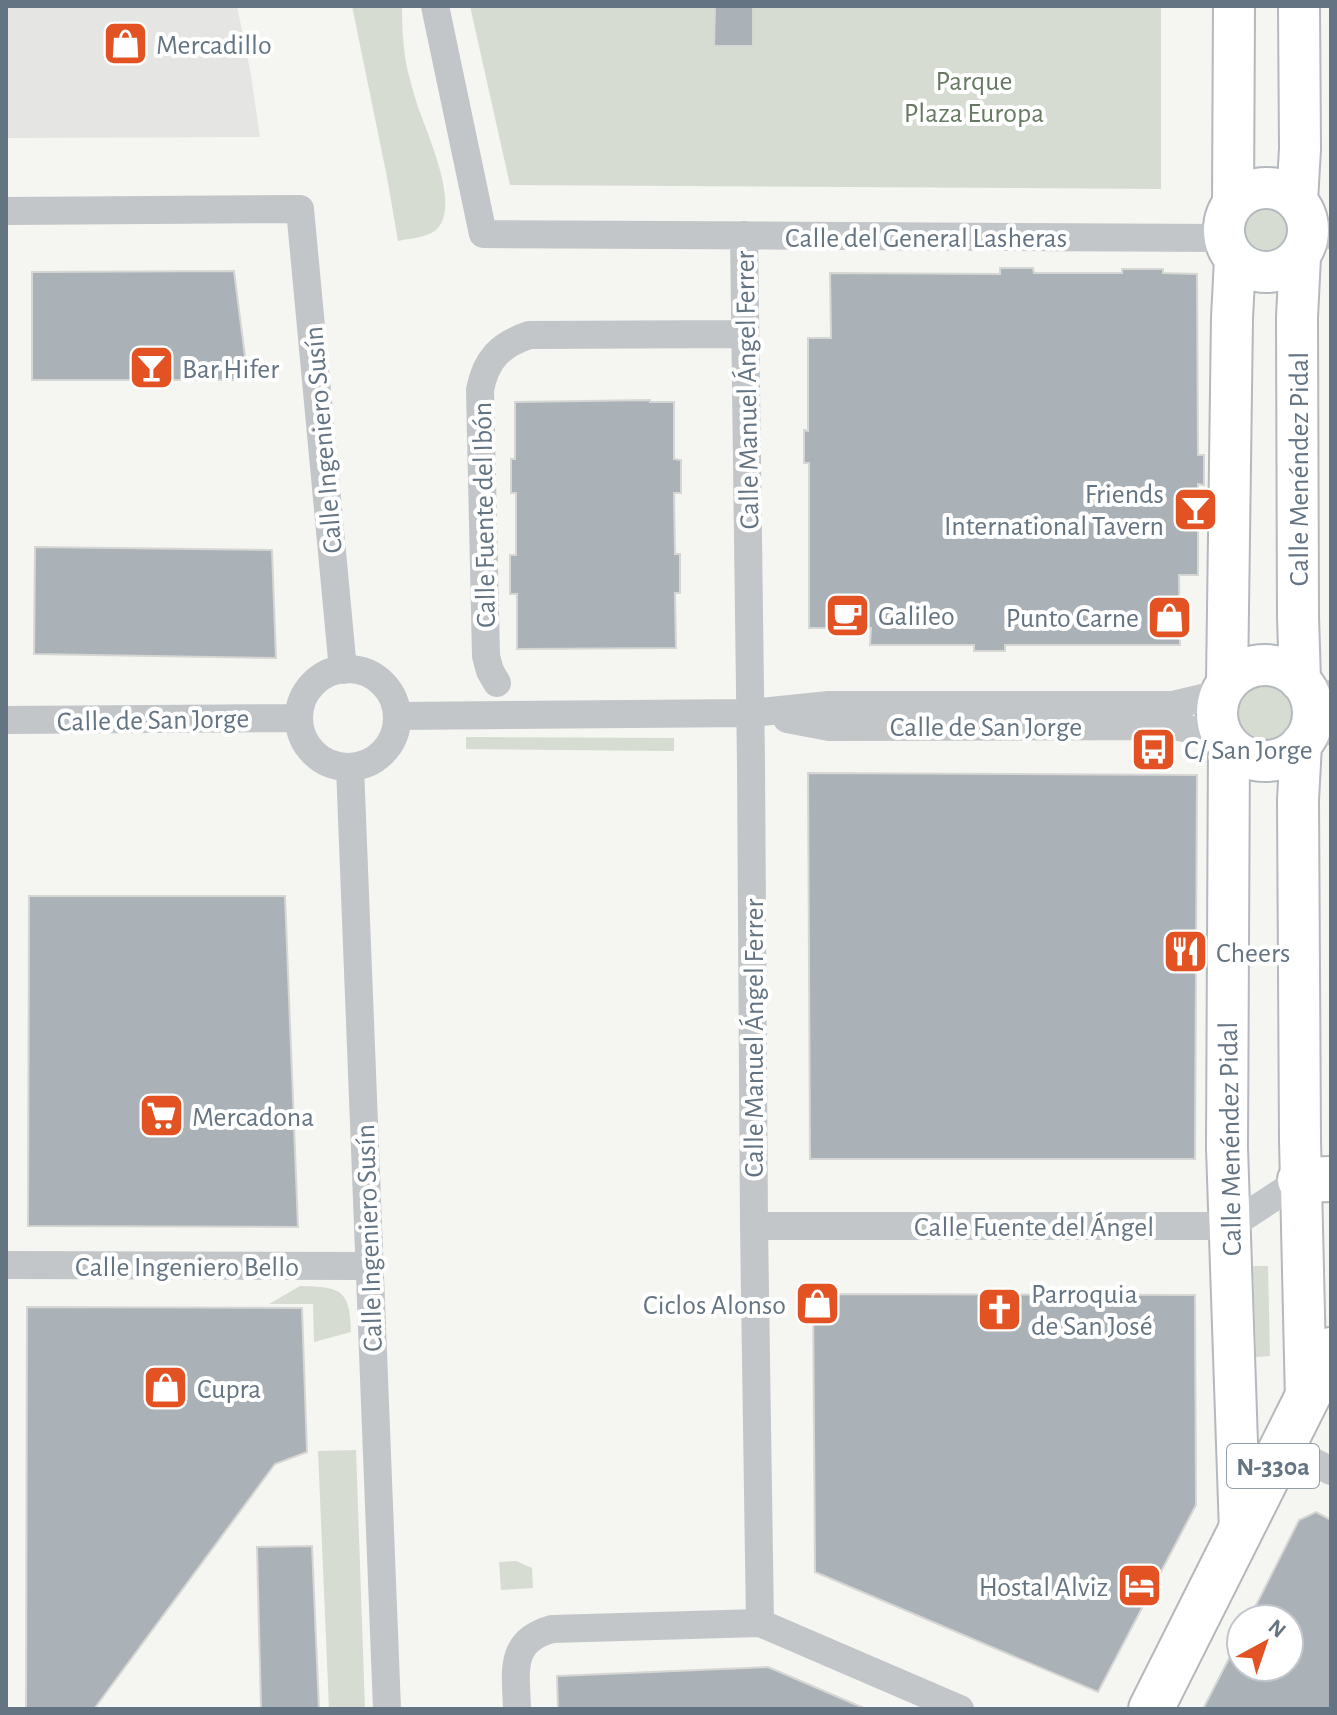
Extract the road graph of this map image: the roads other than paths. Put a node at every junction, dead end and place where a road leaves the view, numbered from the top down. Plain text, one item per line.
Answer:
1 (435, 6) edge
2 (1234, 6) edge
3 (1299, 6) edge
4 (6, 211) edge
5 (1309, 232) edge
6 (1231, 234) junction
7 (744, 235) junction
8 (745, 334) junction
9 (343, 670) junction
10 (497, 683) dead end
11 (1224, 688) junction
12 (1313, 689) edge
13 (751, 713) junction
14 (397, 716) junction
15 (299, 718) junction
16 (6, 720) edge
17 (1314, 736) edge
18 (1225, 740) junction
19 (350, 767) junction
20 (1316, 1180) edge
21 (754, 1226) junction
22 (1230, 1226) junction
23 (6, 1265) edge
24 (369, 1266) junction
25 (1331, 1350) edge
26 (1306, 1401) junction
27 (1283, 1446) junction
28 (1331, 1471) edge
29 (1240, 1532) junction
30 (760, 1623) junction
31 (387, 1709) edge
32 (517, 1709) edge
33 (960, 1709) edge
34 (1151, 1709) edge

1 - 7 street, Calle del General Lasheras
2 - 6 main road
3 - 5 main road, Calle Menéndez Pidal
4 - 9 street, Calle Ingeniero Susín
5 - 6 main road
5 - 6 main road
5 - 12 main road, Calle Menéndez Pidal
6 - 7 street, Calle del General Lasheras
6 - 11 main road
7 - 8 street, Calle Manuel Ángel Ferrer
8 - 10 street, Calle Fuente del Ibón
8 - 13 street, Calle Manuel Ángel Ferrer
9 - 14 street
9 - 15 street
11 - 12 main road
11 - 13 street, Calle de San Jorge
11 - 18 main road
12 - 17 main road
13 - 14 street, Calle de San Jorge
13 - 18 street, Calle de San Jorge
13 - 21 street, Calle Manuel Ángel Ferrer
14 - 19 street
15 - 16 street, Calle de San Jorge
15 - 19 street
17 - 18 main road
17 - 20 main road
18 - 22 main road, Calle Menéndez Pidal
19 - 24 street, Calle Ingeniero Susín
20 - 22 street
20 - 26 main road
21 - 22 street, Calle Fuente del Ángel
21 - 30 street, Calle Manuel Ángel Ferrer
22 - 29 main road, Calle Menéndez Pidal
23 - 24 street, Calle Ingeniero Bello
24 - 31 street, Calle Ingeniero Susín
25 - 26 highway, N-330a
26 - 27 highway, N-330a
27 - 28 street
27 - 29 highway, N-330a
29 - 34 highway, N-330a
30 - 32 street
30 - 33 street

